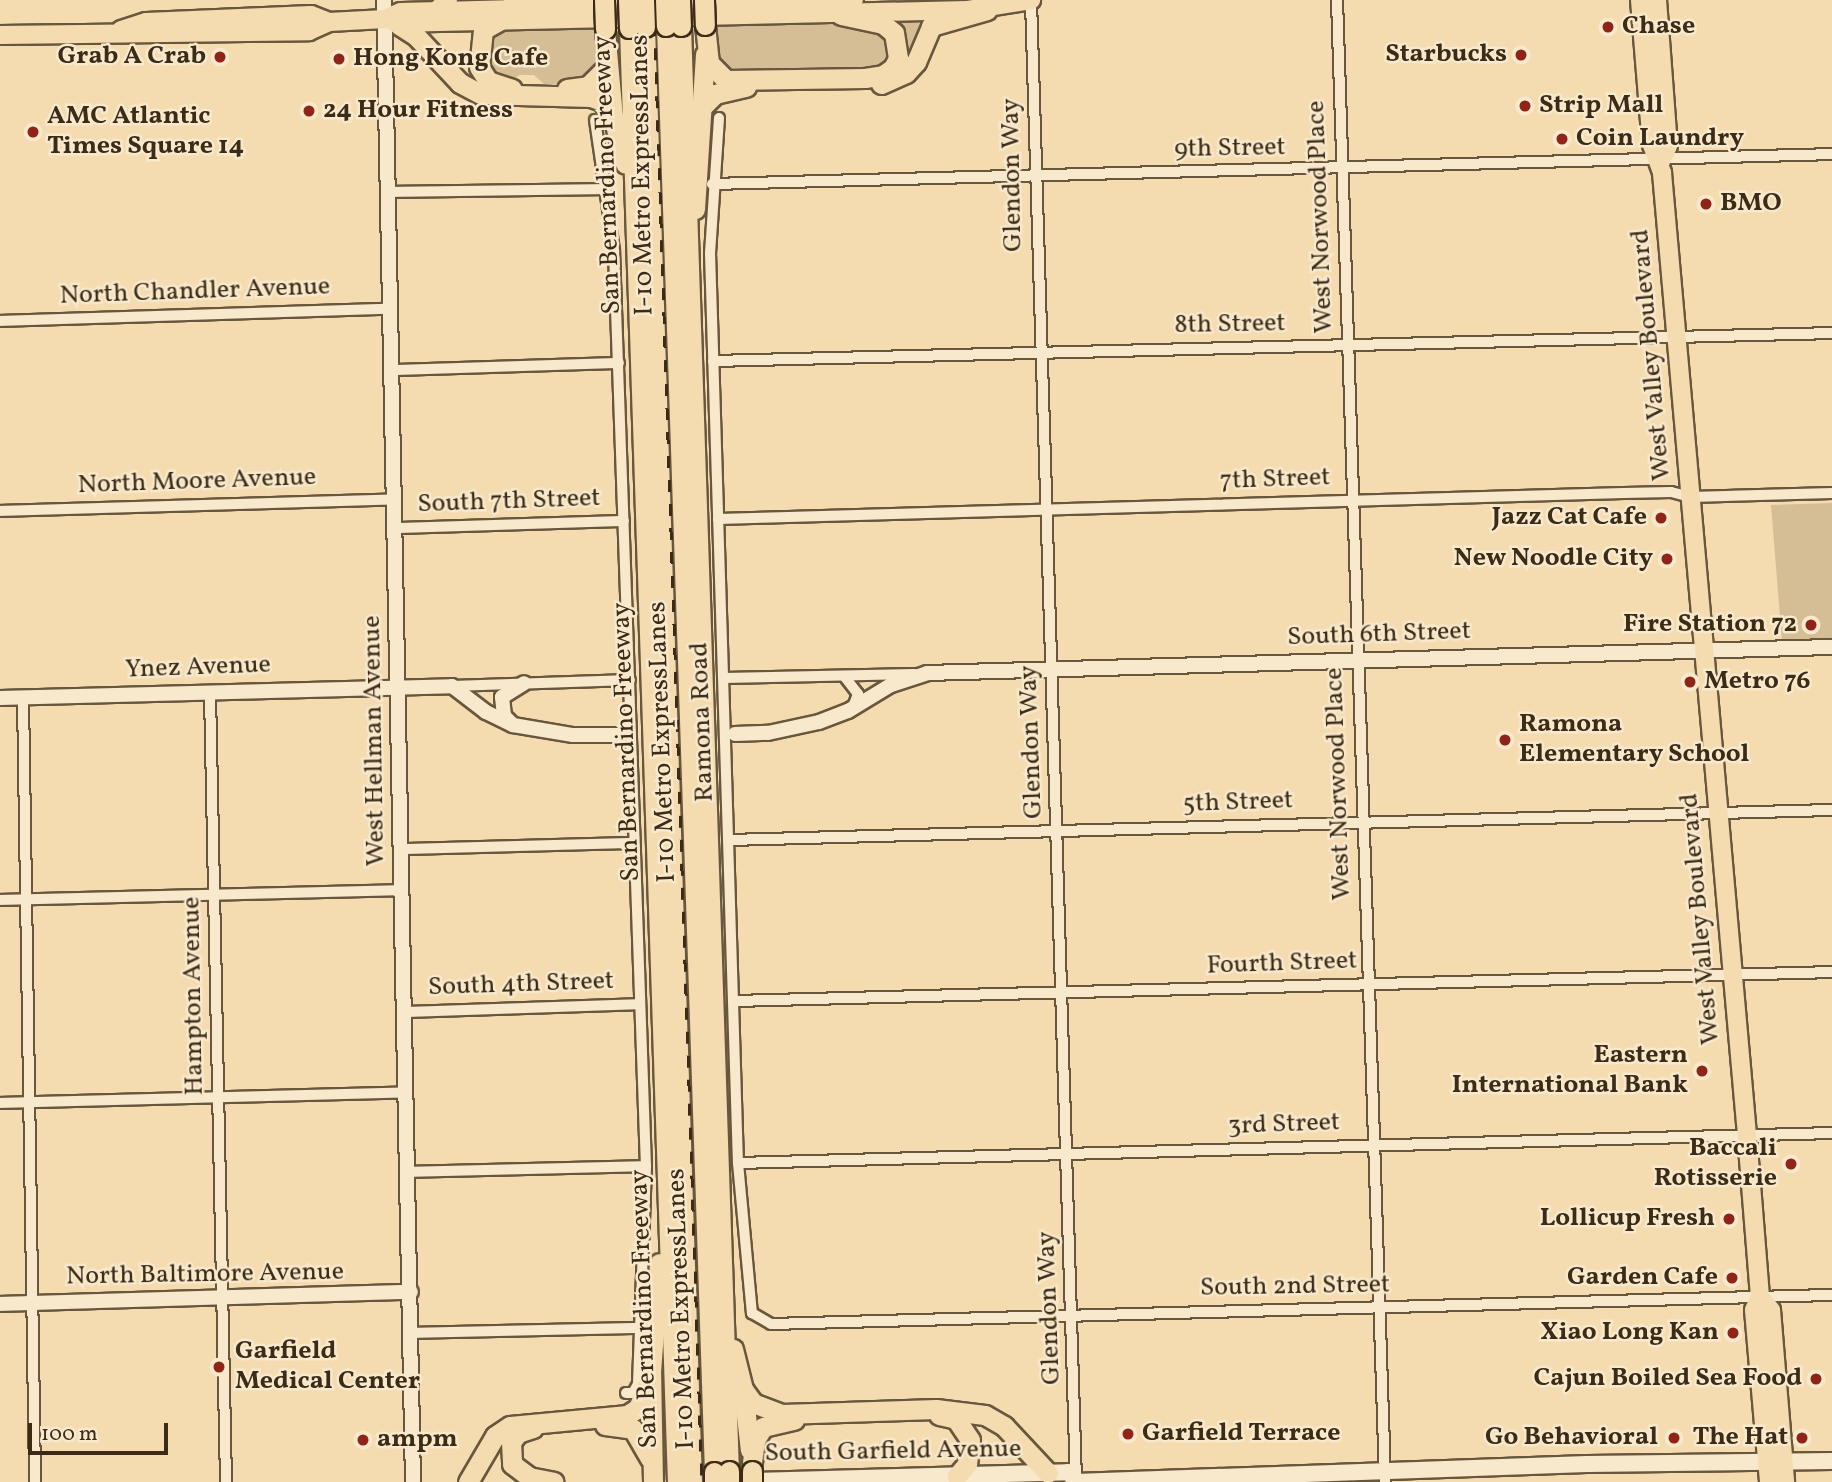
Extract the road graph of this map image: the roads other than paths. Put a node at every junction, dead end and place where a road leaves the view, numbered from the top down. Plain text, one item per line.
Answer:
1 (384, 0) edge
2 (513, 0) edge
3 (604, 0) edge
4 (628, 0) edge
5 (644, 0) edge
6 (665, 0) edge
7 (680, 0) edge
8 (704, 0) edge
9 (1031, 0) edge
10 (1038, 0) edge
11 (1336, 0) edge
12 (1640, 0) edge
13 (1657, 0) edge
14 (442, 5) edge
15 (847, 7) edge
16 (546, 8) junction
17 (987, 9) junction
18 (499, 21) junction
19 (392, 22) junction
20 (673, 26) junction
21 (637, 28) junction
22 (705, 30) junction
23 (0, 35) edge
24 (607, 67) junction
25 (704, 105) junction
26 (719, 118) dead end
27 (604, 119) junction
28 (1832, 154) edge
29 (1661, 161) junction
30 (1343, 169) junction
31 (1037, 176) junction
32 (712, 184) junction
33 (606, 189) junction
34 (634, 191) junction
35 (389, 192) junction
36 (688, 268) junction
37 (390, 309) junction
38 (0, 321) edge
39 (1832, 333) edge
40 (1677, 337) junction
41 (1348, 345) junction
42 (1042, 353) junction
43 (713, 361) junction
44 (619, 363) junction
45 (393, 370) junction
46 (1832, 493) edge
47 (1691, 496) junction
48 (396, 499) junction
49 (1354, 500) junction
50 (1047, 510) junction
51 (0, 511) edge
52 (718, 519) junction
53 (624, 521) junction
54 (396, 528) junction
55 (1832, 647) edge
56 (1704, 651) junction
57 (1358, 660) junction
58 (1052, 669) junction
59 (927, 673) junction
60 (844, 676) junction
61 (724, 678) junction
62 (630, 680) junction
63 (524, 683) junction
64 (452, 686) junction
65 (397, 687) junction
66 (210, 692) junction
67 (0, 698) edge
68 (23, 698) junction
69 (848, 711) junction
70 (513, 725) junction
71 (735, 734) dead end
72 (621, 735) dead end
73 (1832, 810) edge
74 (1718, 812) junction
75 (1363, 822) junction
76 (1058, 832) junction
77 (729, 840) junction
78 (633, 843) junction
79 (402, 849) junction
80 (402, 890) junction
81 (215, 894) junction
82 (0, 900) edge
83 (27, 900) junction
84 (1832, 972) edge
85 (1732, 976) junction
86 (1369, 984) junction
87 (1062, 992) junction
88 (734, 1001) junction
89 (639, 1004) junction
90 (404, 1012) junction
91 (407, 1092) junction
92 (219, 1099) junction
93 (31, 1102) junction
94 (0, 1103) edge
95 (1832, 1133) edge
96 (1747, 1135) junction
97 (1375, 1146) junction
98 (1068, 1154) junction
99 (738, 1163) junction
100 (646, 1166) junction
101 (408, 1172) junction
102 (668, 1222) junction
103 (411, 1292) junction
104 (1832, 1295) edge
105 (1760, 1297) junction
106 (222, 1298) junction
107 (35, 1303) junction
108 (0, 1304) edge
109 (1380, 1307) junction
110 (1073, 1315) junction
111 (724, 1317) junction
112 (760, 1320) joint
113 (640, 1328) junction
114 (412, 1333) junction
115 (651, 1372) junction
116 (743, 1389) junction
117 (626, 1393) dead end
118 (1832, 1461) edge
119 (1775, 1468) edge
120 (752, 1472) edge
121 (1048, 1473) junction
122 (653, 1474) edge
123 (957, 1476) junction
124 (1385, 1476) edge
125 (703, 1478) edge
126 (35, 1482) edge
127 (226, 1482) edge
128 (413, 1482) edge
129 (468, 1482) edge
130 (554, 1482) edge
131 (1076, 1482) edge

1 - 19 street, West Hellman Avenue
2 - 16 highway
3 - 24 highway, bridge
4 - 21 highway, San Bernardino Freeway, bridge
5 - 21 highway, I-10 Metro ExpressLanes, bridge
6 - 20 highway, I-10 Metro ExpressLanes, bridge
7 - 20 highway, bridge
8 - 22 highway, bridge
9 - 10 main road
9 - 17 main road
9 - 31 street, Glendon Way
11 - 30 street, West Norwood Place
12 - 29 main road, West Valley Boulevard
13 - 29 main road, West Valley Boulevard
14 - 16 main road
14 - 19 main road
15 - 16 main road
15 - 17 main road
15 - 18 main road
15 - 22 highway
17 - 25 highway
18 - 19 main road
18 - 24 highway
19 - 23 main road
19 - 27 highway
19 - 35 street, West Hellman Avenue
20 - 36 highway
20 - 125 highway, I-10 Metro ExpressLanes
21 - 34 highway, San Bernardino Freeway
21 - 125 highway, I-10 Metro ExpressLanes
22 - 25 highway
24 - 27 highway
25 - 36 highway
26 - 32 street, Ramona Road
27 - 33 street
27 - 34 highway
28 - 29 street, 9th Street
29 - 30 street, 9th Street
29 - 40 main road, West Valley Boulevard
30 - 31 street, 9th Street
30 - 41 street, West Norwood Place
31 - 32 street, 9th Street
31 - 42 street, Glendon Way
32 - 43 street, Ramona Road
33 - 35 street
33 - 44 street
34 - 102 highway, San Bernardino Freeway
35 - 37 street, West Hellman Avenue
36 - 111 highway
37 - 38 street, North Chandler Avenue
37 - 45 street, West Hellman Avenue
39 - 40 street, 8th Street
40 - 41 street, 8th Street
40 - 47 main road, West Valley Boulevard
41 - 42 street, 8th Street
41 - 49 street, West Norwood Place
42 - 43 street, 8th Street
42 - 50 street, Glendon Way
43 - 52 street, Ramona Road
44 - 45 street
44 - 53 street
45 - 48 street, West Hellman Avenue
46 - 47 street, 7th Street
47 - 49 street, 7th Street
47 - 56 main road, West Valley Boulevard
48 - 51 street, North Moore Avenue
48 - 54 street, West Hellman Avenue
49 - 50 street, 7th Street
49 - 57 street, West Norwood Place
50 - 52 street, 7th Street
50 - 58 street, Glendon Way
52 - 61 street, Ramona Road
53 - 54 street, South 7th Street
53 - 62 street
54 - 65 street, West Hellman Avenue
55 - 56 street, South 6th Street
56 - 57 street, South 6th Street
56 - 74 main road, West Valley Boulevard
57 - 58 street, South 6th Street
57 - 75 street, West Norwood Place
58 - 59 street, South 6th Street
58 - 76 street, Glendon Way
59 - 60 street, South 6th Street
59 - 69 street, South 6th Street
60 - 61 street, South 6th Street
60 - 69 street
61 - 77 street, Ramona Road
62 - 63 street
62 - 78 street
63 - 64 street
63 - 70 street
64 - 65 street
64 - 70 street
65 - 66 street, Ynez Avenue
65 - 79 street, West Hellman Avenue
66 - 68 street, Ynez Avenue
66 - 81 street, Hampton Avenue
67 - 68 street, Ynez Avenue
68 - 83 street
69 - 71 street, South 6th Street
70 - 72 street
73 - 74 street, 5th Street
74 - 75 street, 5th Street
74 - 85 main road, West Valley Boulevard
75 - 76 street, 5th Street
75 - 86 street, West Norwood Place
76 - 77 street, 5th Street
76 - 87 street, Glendon Way
77 - 88 street, Ramona Road
78 - 79 street
78 - 89 street
79 - 80 street, West Hellman Avenue
80 - 81 street
80 - 90 street, West Hellman Avenue
81 - 83 street
81 - 92 street, Hampton Avenue
82 - 83 street
83 - 93 street
84 - 85 street, Fourth Street
85 - 86 street, Fourth Street
85 - 96 main road, West Valley Boulevard
86 - 87 street, Fourth Street
86 - 97 street, West Norwood Place
87 - 88 street, Fourth Street
87 - 98 street, Glendon Way
88 - 99 street, Ramona Road
89 - 90 street, South 4th Street
89 - 100 street
90 - 91 street, West Hellman Avenue
91 - 92 street
91 - 101 street, West Hellman Avenue
92 - 93 street
92 - 106 street, Hampton Avenue
93 - 94 street
93 - 107 street
95 - 96 street, 3rd Street
96 - 97 street, 3rd Street
96 - 105 main road, West Valley Boulevard
97 - 98 street, 3rd Street
97 - 109 street, West Norwood Place
98 - 99 street, 3rd Street
98 - 110 street, Glendon Way
99 - 112 street, Ramona Road
100 - 101 street
100 - 113 street
101 - 103 street, West Hellman Avenue
102 - 115 highway
102 - 125 highway, San Bernardino Freeway
103 - 106 street, North Baltimore Avenue
103 - 114 street, West Hellman Avenue
104 - 105 street, South 2nd Street
105 - 109 street, South 2nd Street
105 - 119 main road, West Valley Boulevard
106 - 107 street, North Baltimore Avenue
106 - 127 street
107 - 108 street, North Baltimore Avenue
107 - 126 street
109 - 110 street, South 2nd Street
109 - 124 street, West Norwood Place
110 - 112 street, South 2nd Street
110 - 131 street, Glendon Way
111 - 116 highway
111 - 125 highway
113 - 114 street
113 - 117 street
114 - 128 street, West Hellman Avenue
115 - 122 highway
115 - 129 highway
116 - 120 highway
116 - 121 highway
118 - 119 main road, South Garfield Avenue
119 - 124 main road, South Garfield Avenue
120 - 123 highway
121 - 123 main road, South Garfield Avenue
121 - 131 main road, South Garfield Avenue
122 - 130 highway
123 - 125 main road, South Garfield Avenue
124 - 131 main road, South Garfield Avenue

